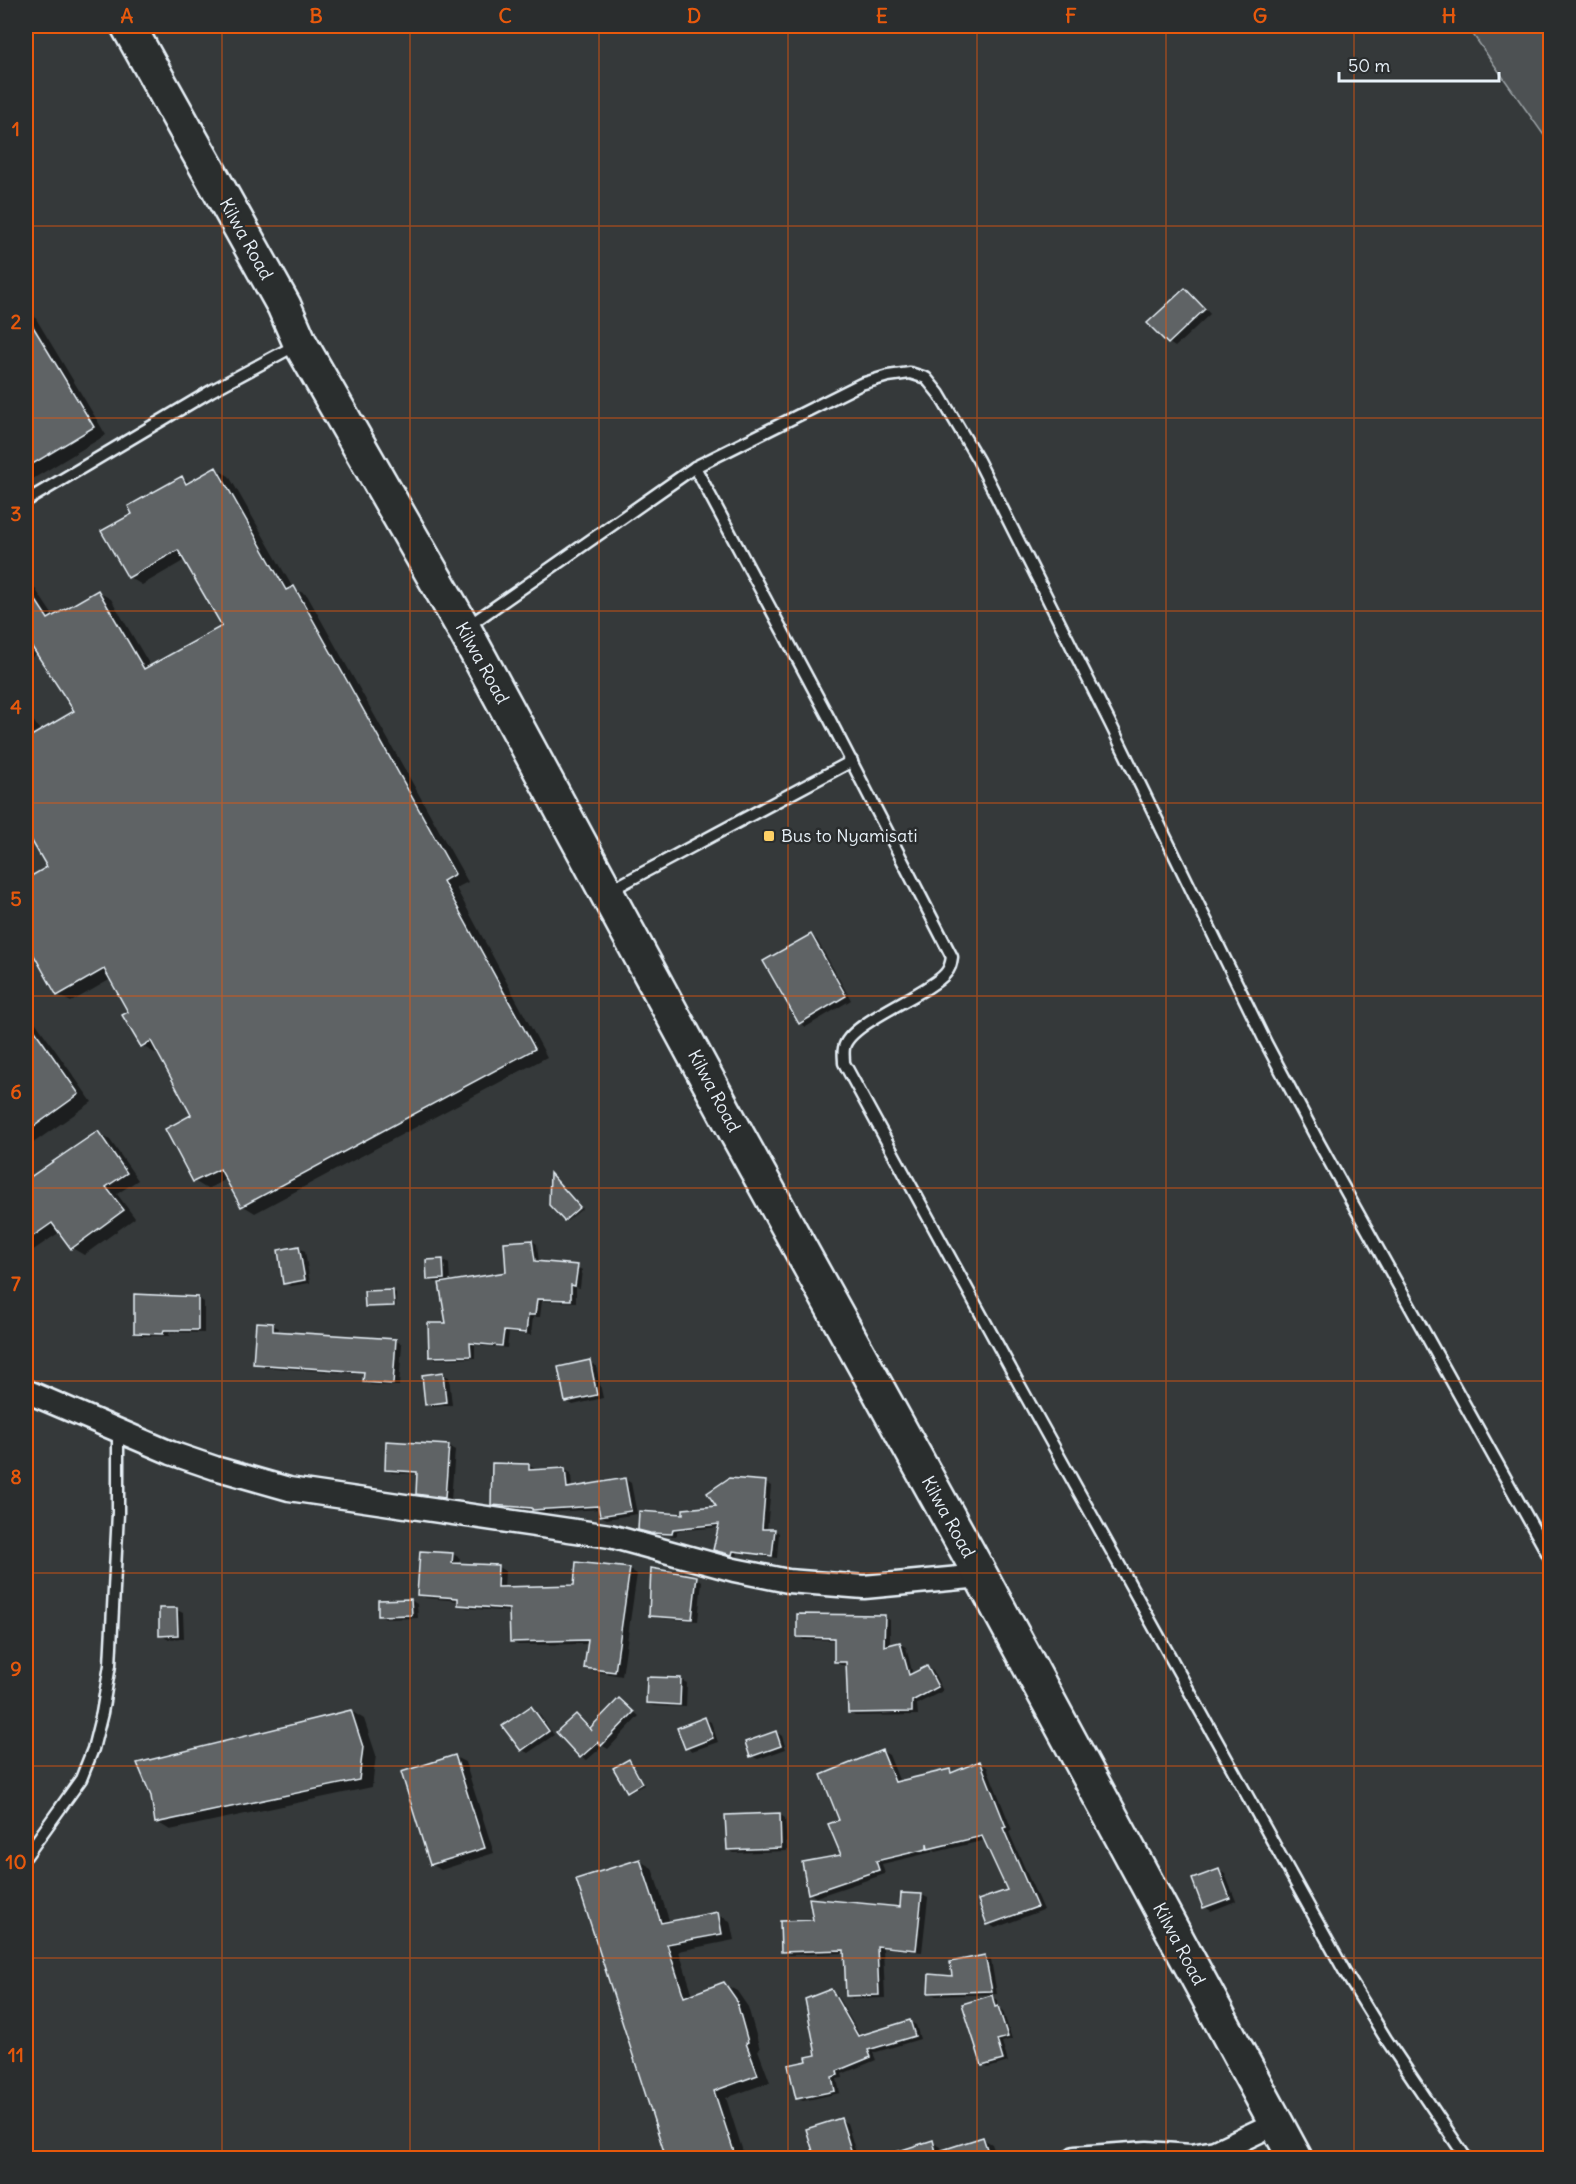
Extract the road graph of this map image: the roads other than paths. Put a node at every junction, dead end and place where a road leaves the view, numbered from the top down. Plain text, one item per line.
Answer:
1 (128, 26) edge
2 (300, 343) junction
3 (695, 467) junction
4 (26, 501) edge
5 (464, 629) junction
6 (852, 761) junction
7 (606, 892) junction
8 (26, 1391) edge
9 (118, 1430) junction
10 (1551, 1558) edge
11 (981, 1576) junction
12 (26, 1856) edge
13 (1276, 2123) junction
14 (1075, 2158) edge
15 (1295, 2158) edge
16 (1466, 2158) edge

1 - 2 highway, Kilwa Road
2 - 4 lane
2 - 5 highway, Kilwa Road
3 - 5 lane
3 - 6 lane
3 - 10 lane
5 - 7 highway, Kilwa Road
6 - 7 lane
6 - 16 lane
7 - 11 highway, Kilwa Road
8 - 9 street
9 - 11 street
9 - 12 lane
11 - 13 highway, Kilwa Road
13 - 14 street
13 - 15 highway, Kilwa Road

